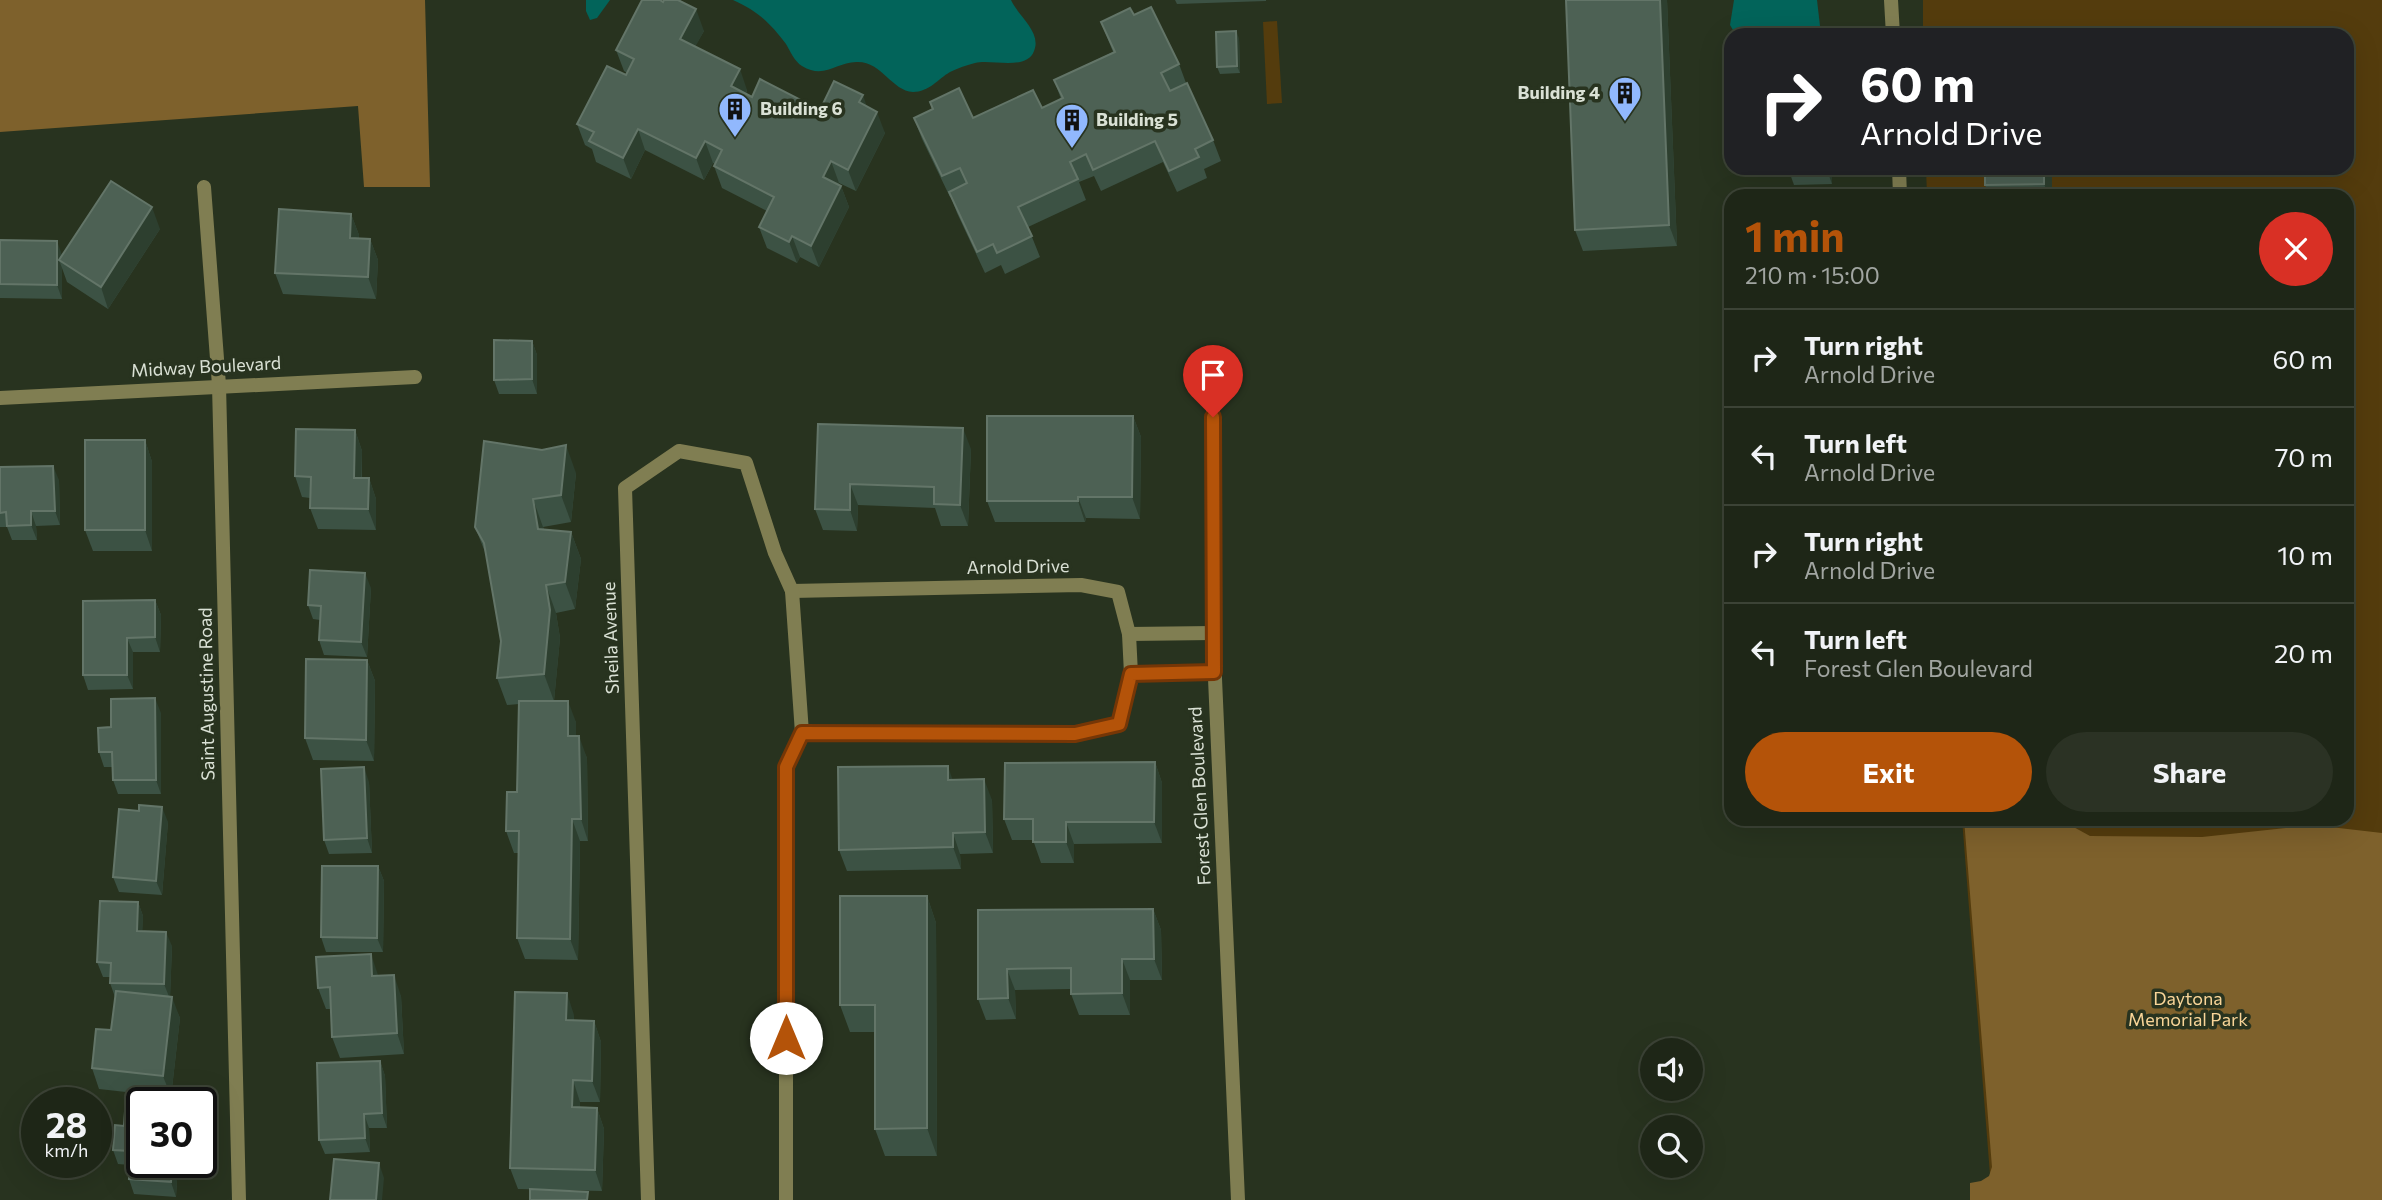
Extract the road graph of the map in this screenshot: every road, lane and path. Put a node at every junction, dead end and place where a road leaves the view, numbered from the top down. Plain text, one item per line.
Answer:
1 (1891, 0) edge
2 (1893, 28) edge
3 (204, 187) dead end
4 (415, 377) dead end
5 (219, 385) junction
6 (1213, 390) dead end
7 (0, 398) edge
8 (792, 591) junction
9 (1213, 633) junction
10 (1129, 634) junction
11 (1214, 672) junction
12 (1131, 674) junction
13 (802, 733) junction
14 (239, 1200) edge
15 (648, 1200) edge
16 (786, 1200) edge
17 (1238, 1200) edge

1 - 2 street
3 - 5 street, Saint Augustine Road
4 - 5 street, Midway Boulevard
5 - 7 street, Midway Boulevard
5 - 14 street, Saint Augustine Road
6 - 9 street, Forest Glen Boulevard
8 - 10 street, Arnold Drive
8 - 13 street, Sheila Avenue
8 - 15 street, Sheila Avenue
9 - 10 street
9 - 11 street, Forest Glen Boulevard
10 - 12 street
11 - 12 street
11 - 17 street, Forest Glen Boulevard
12 - 13 street
13 - 16 street

